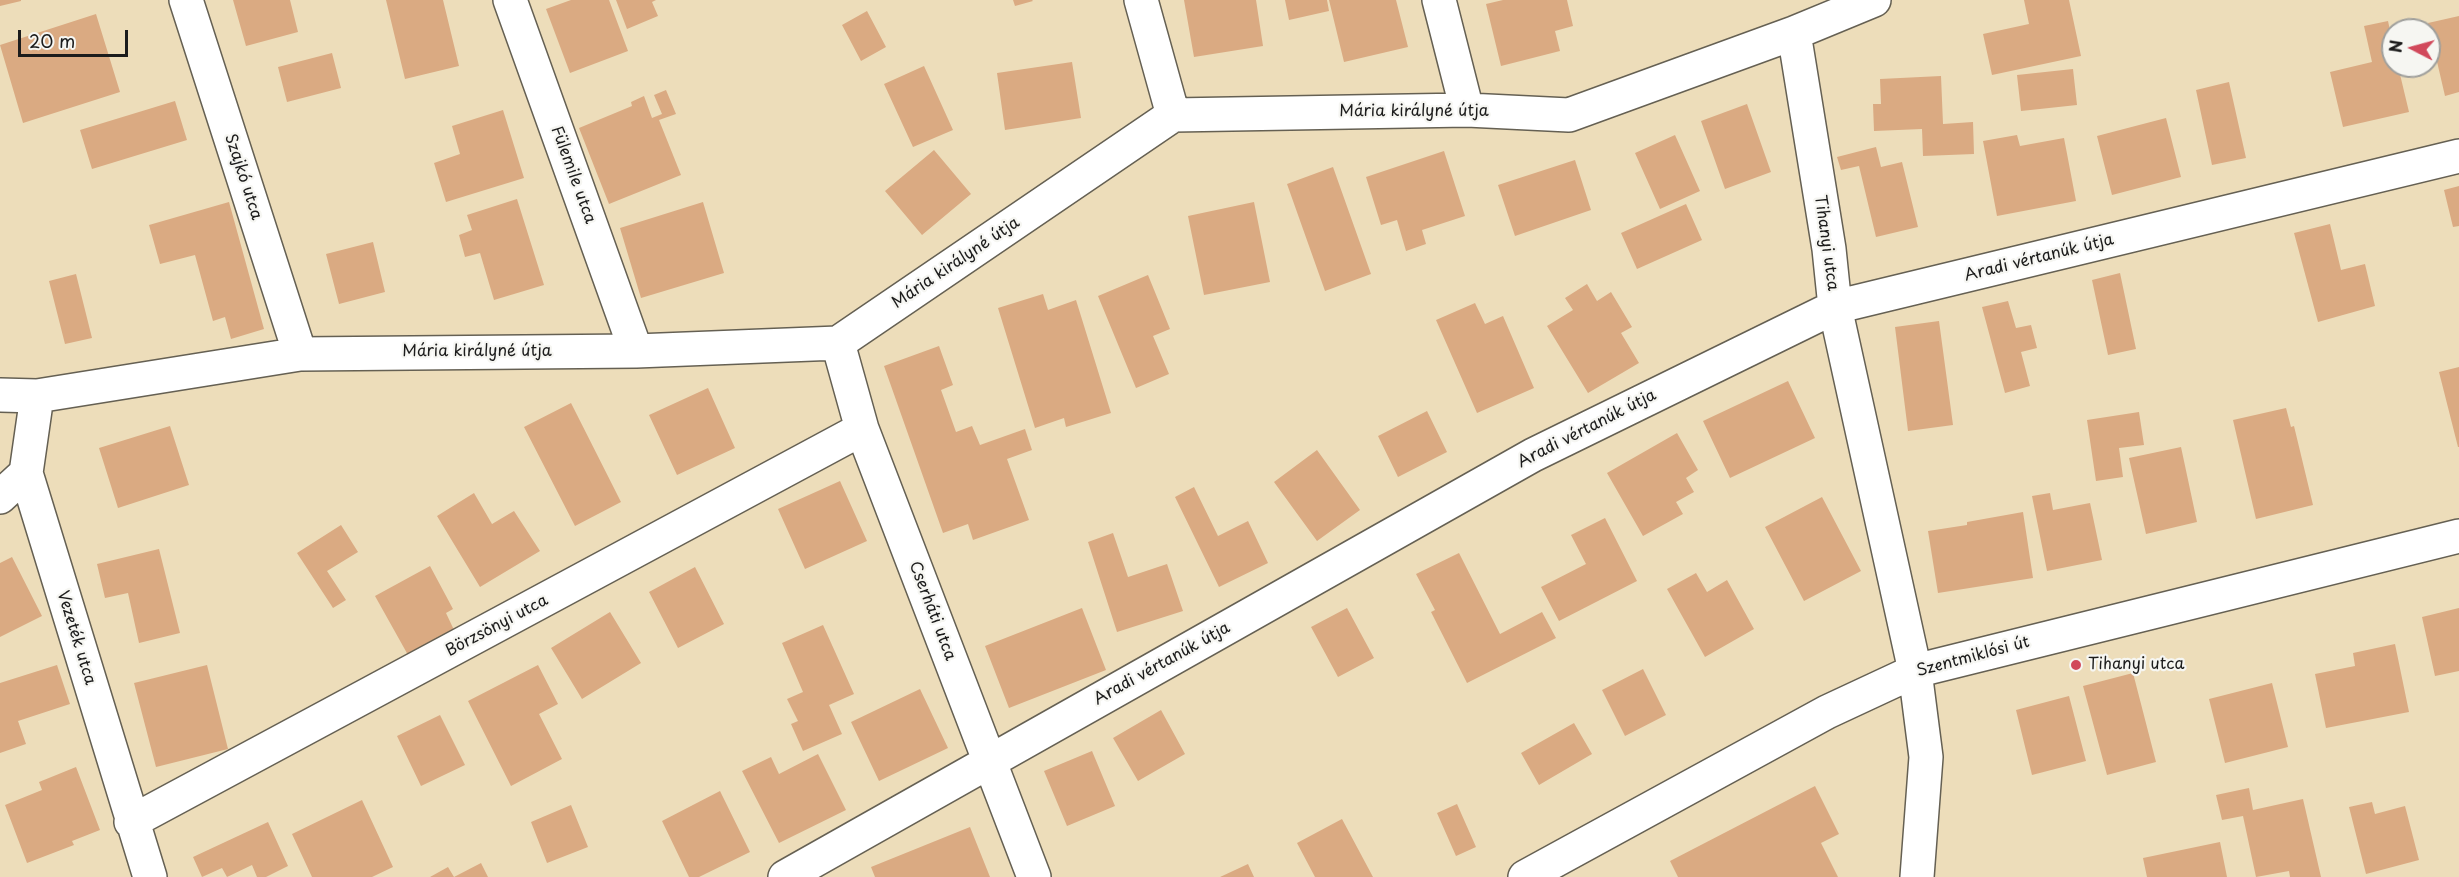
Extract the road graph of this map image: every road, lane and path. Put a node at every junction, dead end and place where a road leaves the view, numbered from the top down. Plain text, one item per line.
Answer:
1 (186, 0) edge
2 (510, 0) edge
3 (1141, 0) edge
4 (1439, 0) edge
5 (1874, 0) edge
6 (1794, 33) junction
7 (1467, 110) junction
8 (1173, 115) junction
9 (2459, 156) edge
10 (1835, 307) junction
11 (838, 343) junction
12 (636, 351) junction
13 (300, 354) junction
14 (0, 395) edge
15 (37, 396) junction
16 (862, 429) junction
17 (26, 473) junction
18 (0, 497) edge
19 (2459, 536) edge
20 (1915, 671) junction
21 (989, 761) junction
22 (131, 822) junction
23 (150, 877) edge
24 (785, 877) edge
25 (1034, 877) edge
26 (1525, 877) edge
27 (1917, 877) edge

1 - 13 street, Szajkó utca
2 - 12 street, Fülemile utca
3 - 8 street
4 - 7 street
5 - 6 street, Mária királyné útja
6 - 7 street, Mária királyné útja
6 - 10 street, Tihanyi utca
7 - 8 street, Mária királyné útja
8 - 11 street, Mária királyné útja
9 - 10 street, Aradi vértanúk útja
10 - 20 street, Tihanyi utca
10 - 21 street, Aradi vértanúk útja
11 - 12 street, Mária királyné útja
11 - 16 street, Cserháti utca
12 - 13 street, Mária királyné útja
13 - 15 street, Mária királyné útja
14 - 15 street, Mária királyné útja
15 - 17 street, Vezeték utca
16 - 21 street, Cserháti utca
16 - 22 street, Börzsönyi utca
17 - 18 street
17 - 22 street, Vezeték utca
19 - 20 street, Szentmiklósi út
20 - 26 street, Szentmiklósi út
20 - 27 street, Tihanyi utca
21 - 24 street, Aradi vértanúk útja
21 - 25 street, Cserháti utca
22 - 23 street, Vezeték utca

